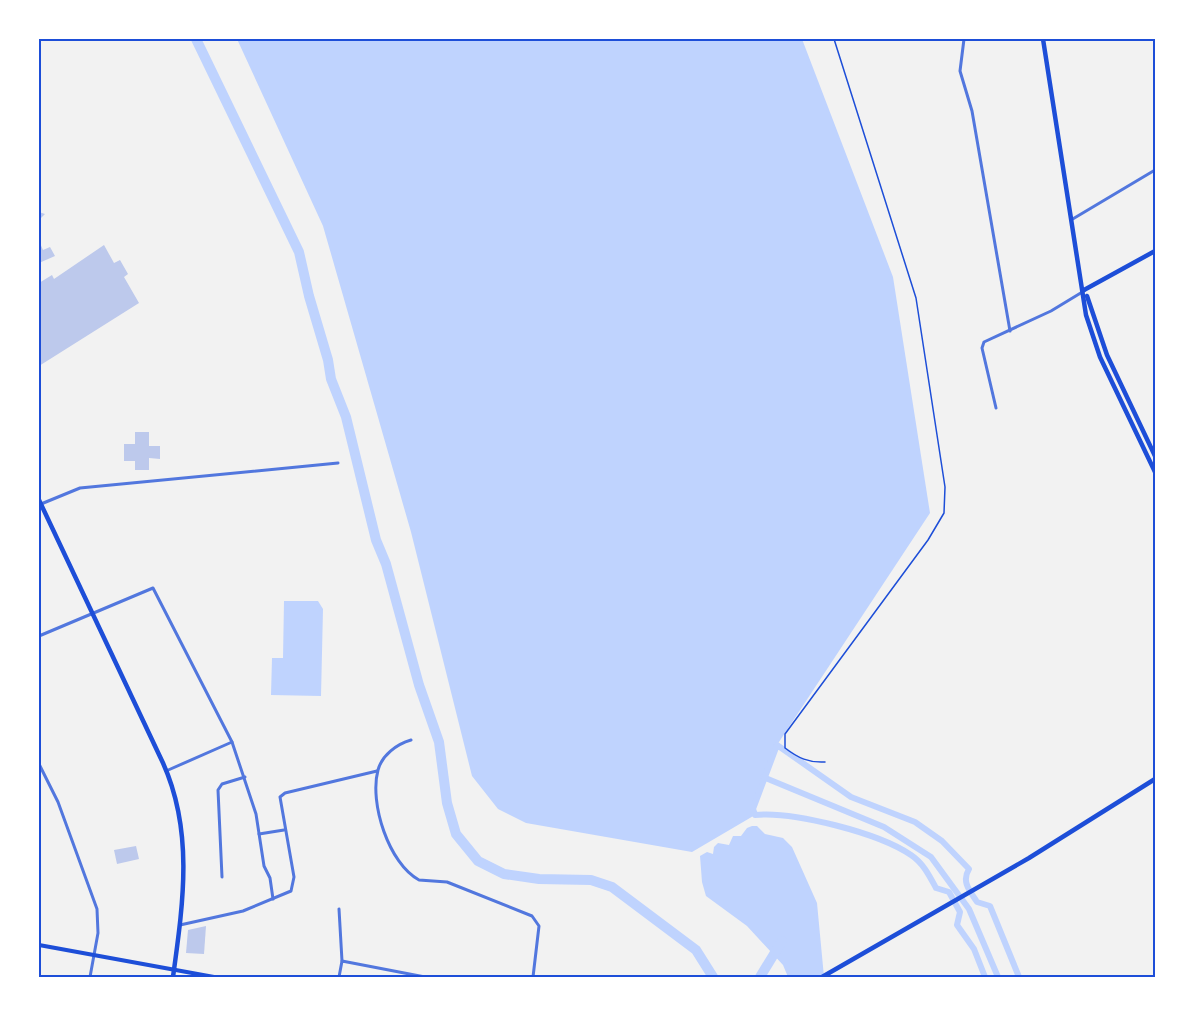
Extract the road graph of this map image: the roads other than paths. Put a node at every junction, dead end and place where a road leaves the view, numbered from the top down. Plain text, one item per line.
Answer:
1 (964, 39) edge
2 (1043, 39) edge
3 (1155, 170) edge
4 (1071, 220) junction
5 (1155, 251) edge
6 (1084, 290) junction
7 (1010, 331) junction
8 (996, 408) dead end
9 (1155, 456) edge
10 (338, 463) dead end
11 (1155, 472) edge
12 (40, 502) edge
13 (91, 613) junction
14 (39, 636) edge
15 (411, 740) dead end
16 (232, 742) junction
17 (39, 764) edge
18 (166, 771) junction
19 (378, 771) junction
20 (245, 777) junction
21 (1155, 779) edge
22 (285, 830) junction
23 (259, 834) junction
24 (222, 878) dead end
25 (273, 900) junction
26 (339, 909) dead end
27 (180, 925) junction
28 (39, 945) edge
29 (94, 954) junction
30 (342, 961) junction
31 (174, 968) junction
32 (90, 977) edge
33 (172, 977) edge
34 (214, 977) edge
35 (339, 977) edge
36 (425, 977) edge
37 (533, 977) edge
38 (822, 977) edge

1 - 7 street
2 - 4 main road
3 - 4 street
4 - 6 main road
5 - 6 main road
6 - 7 street
6 - 9 main road
6 - 11 main road
7 - 8 street
10 - 12 street
12 - 13 main road
13 - 14 street
13 - 16 street
13 - 18 main road
15 - 19 street
16 - 18 street
16 - 20 street
17 - 29 street
18 - 27 main road
19 - 22 street
19 - 37 street
20 - 23 street
20 - 24 street
21 - 38 main road
22 - 23 street
22 - 25 street
23 - 25 street
25 - 27 street
26 - 30 street
27 - 31 main road
28 - 29 main road
29 - 31 main road
29 - 32 street
30 - 35 street
30 - 36 street
31 - 33 main road
31 - 34 main road

